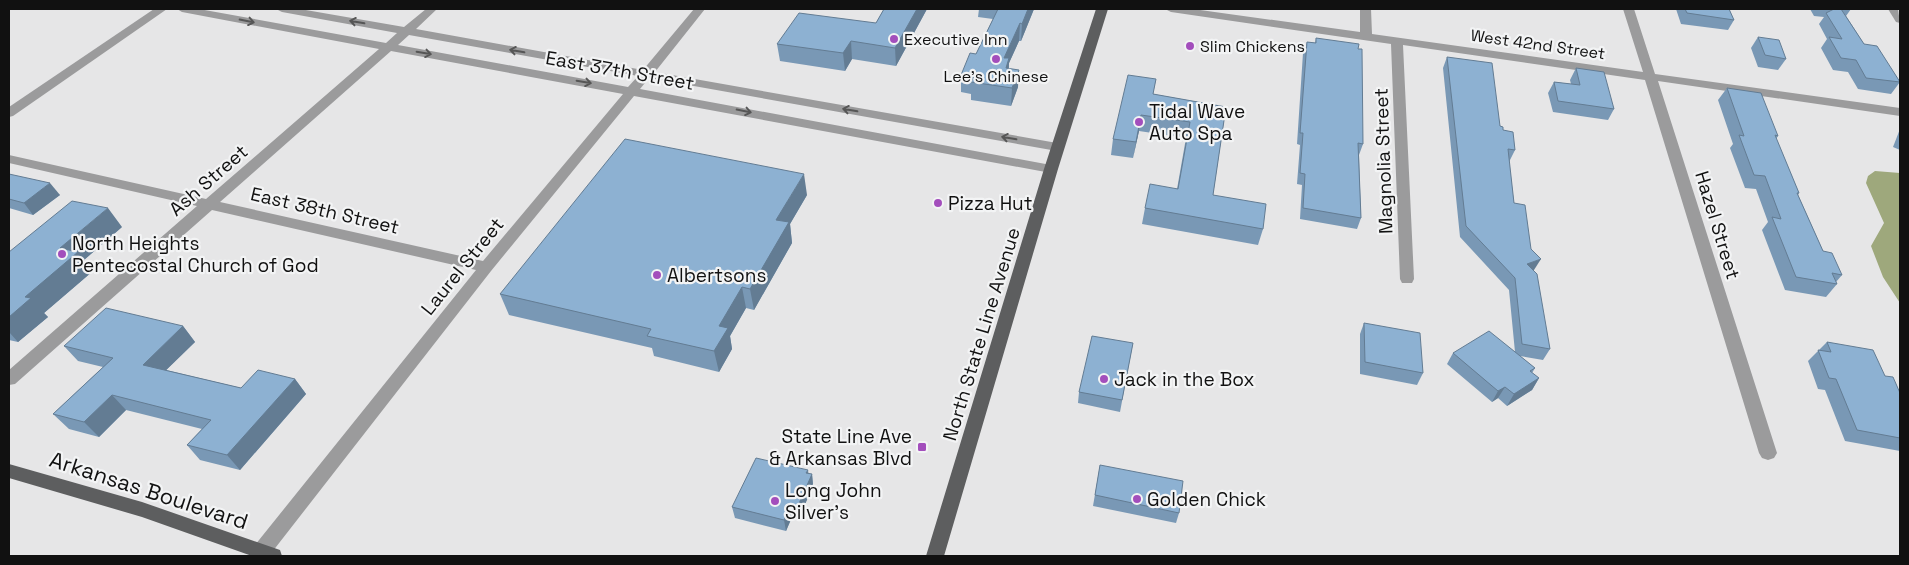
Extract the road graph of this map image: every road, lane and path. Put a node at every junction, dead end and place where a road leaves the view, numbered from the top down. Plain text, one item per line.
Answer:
1 (161, 9) edge
2 (182, 9) edge
3 (282, 9) edge
4 (432, 9) edge
5 (700, 9) edge
6 (1102, 9) edge
7 (1171, 9) edge
8 (1366, 9) edge
9 (1629, 9) edge
10 (1893, 9) edge
11 (1900, 20) edge
12 (406, 31) junction
13 (1366, 36) junction
14 (1397, 41) junction
15 (388, 47) junction
16 (646, 73) junction
17 (1651, 77) junction
18 (632, 90) junction
19 (1900, 112) edge
20 (9, 113) edge
21 (1058, 147) junction
22 (9, 159) edge
23 (1050, 169) junction
24 (209, 204) junction
25 (486, 267) junction
26 (1407, 279) dead end
27 (9, 379) edge
28 (1768, 453) dead end
29 (9, 471) edge
30 (267, 554) edge
31 (935, 556) edge

1 - 20 street
2 -> 15 street, East 37th Street
12 -> 3 street, East 37th Street
4 - 12 street, Ash Street
5 - 16 street, Laurel Street
6 - 21 main road, North State Line Avenue
7 - 13 street, West 42nd Street
8 - 13 street
9 - 17 street, Hazel Street
10 - 11 street
12 - 15 street, Ash Street
16 -> 12 street, East 37th Street
13 - 14 street, West 42nd Street
14 - 17 street, West 42nd Street
14 - 26 street, Magnolia Street
15 -> 18 street, East 37th Street
15 - 24 street, Ash Street
16 - 18 street, Laurel Street
21 -> 16 street, East 37th Street
17 - 19 street, West 42nd Street
17 - 28 street, Hazel Street
18 -> 23 street, East 37th Street
18 - 25 street, Laurel Street
21 - 23 main road, North State Line Avenue
22 - 24 street, East 38th Street
23 - 31 main road, North State Line Avenue
24 - 25 street, East 38th Street
24 - 27 street, Ash Street
25 - 30 street, Laurel Street
29 - 30 main road, Arkansas Boulevard

